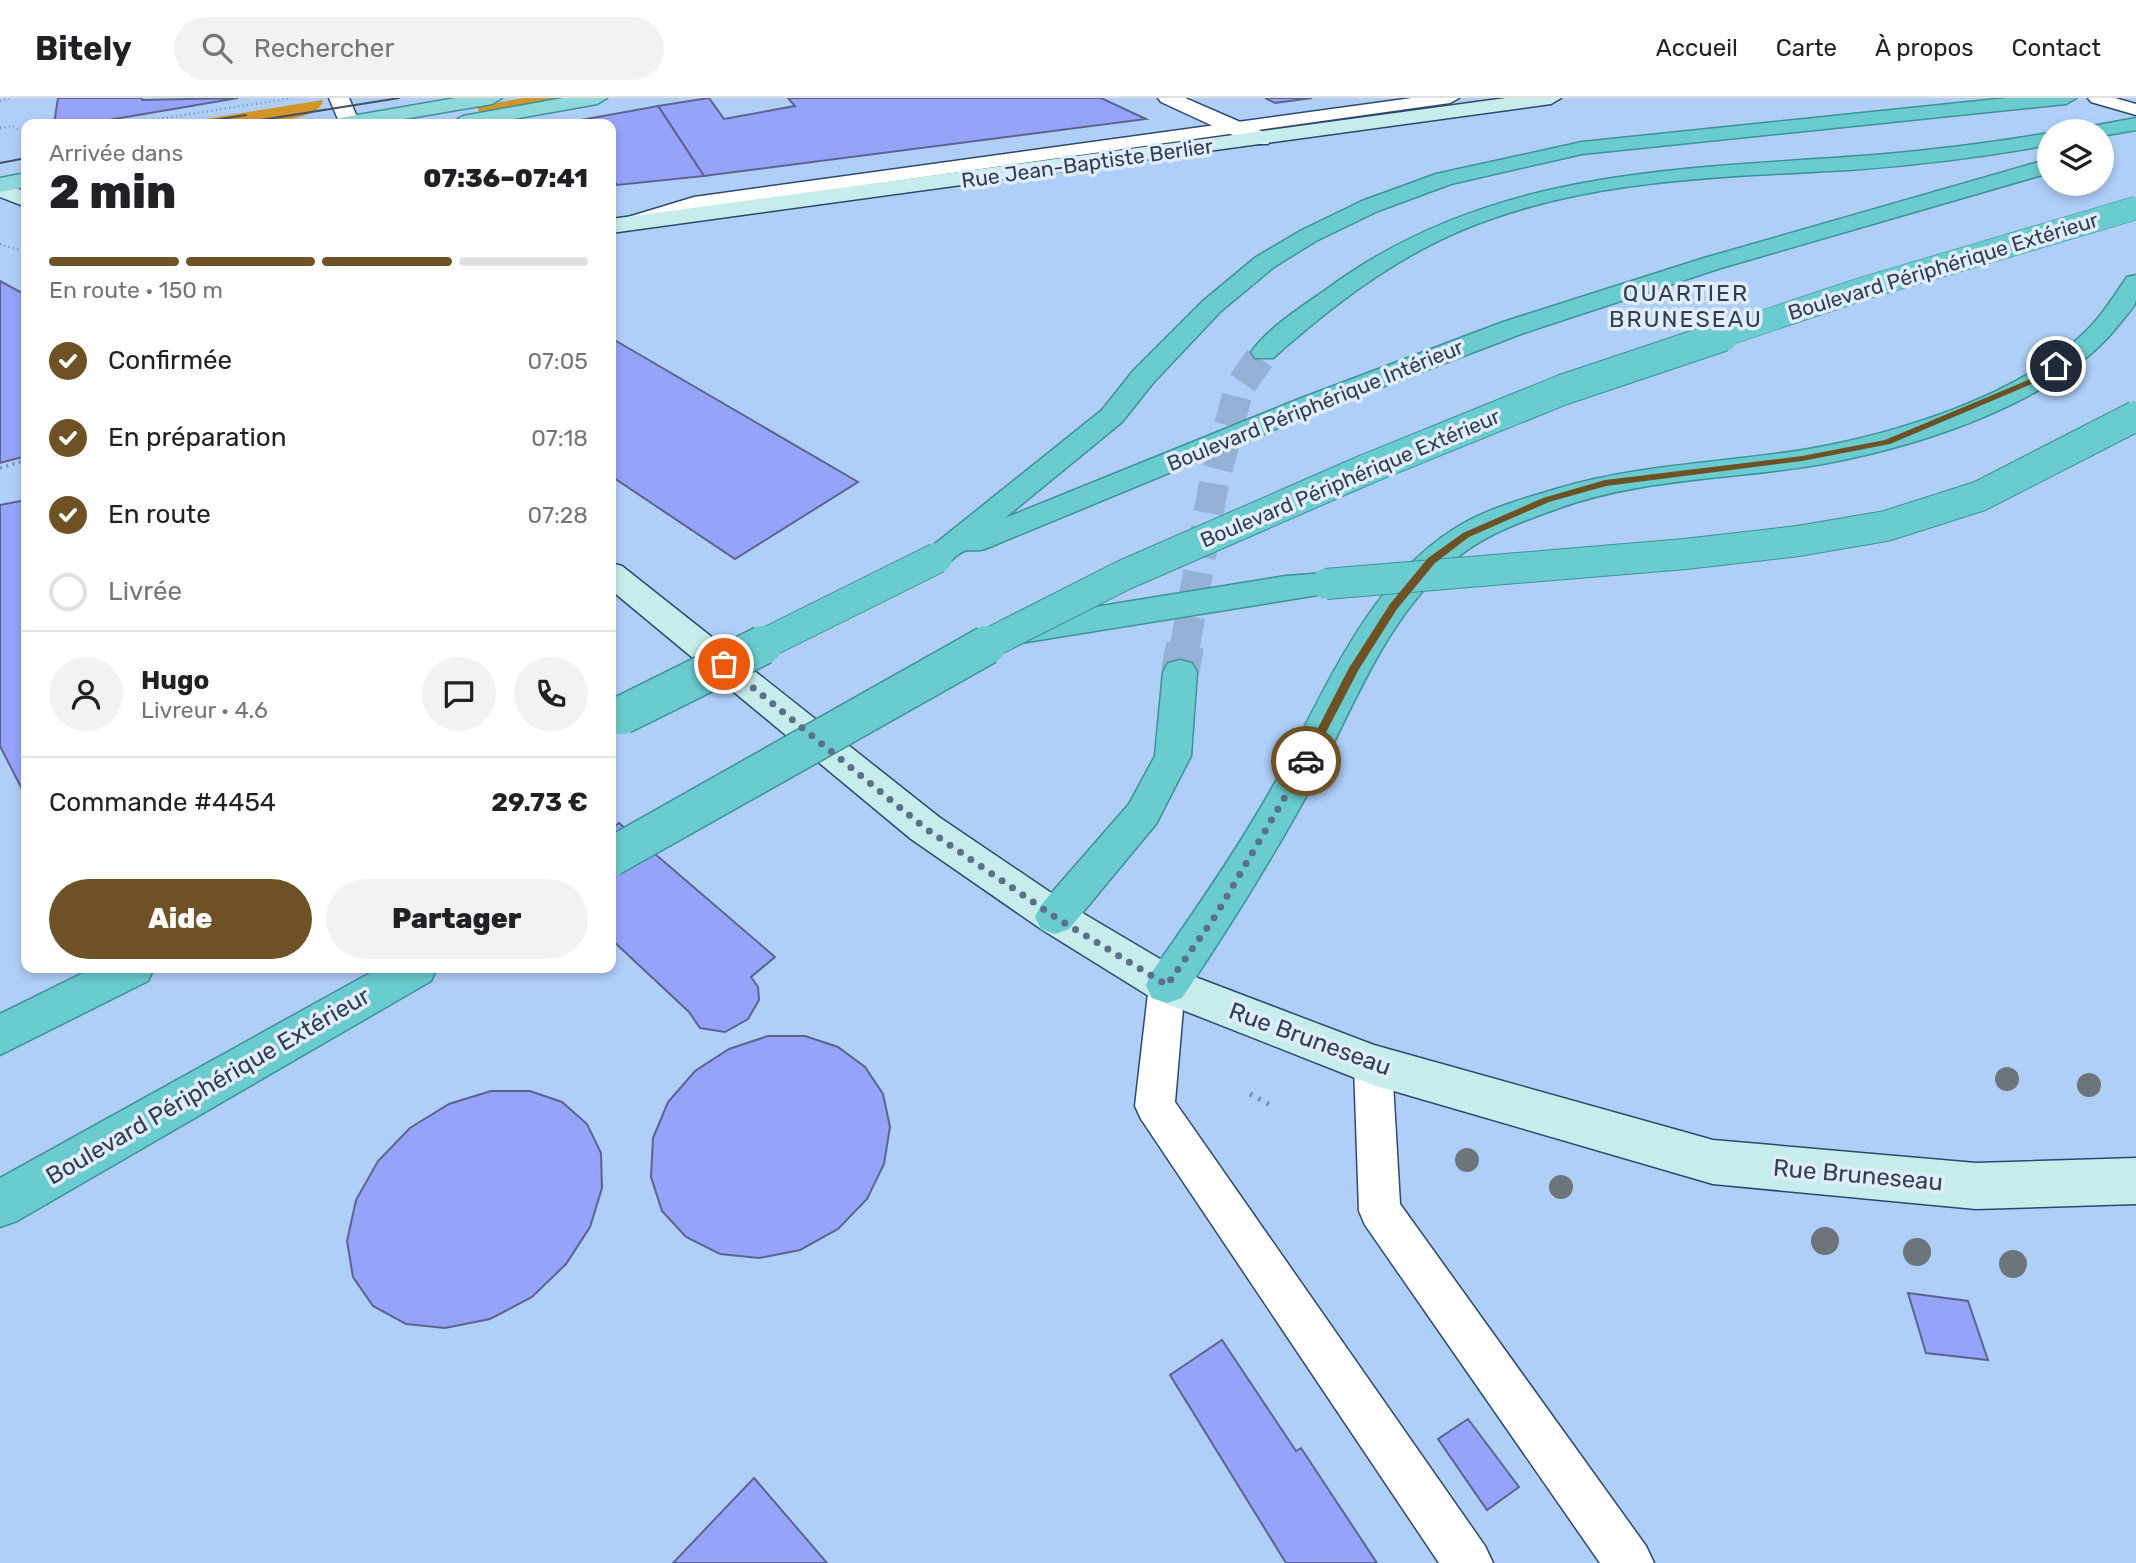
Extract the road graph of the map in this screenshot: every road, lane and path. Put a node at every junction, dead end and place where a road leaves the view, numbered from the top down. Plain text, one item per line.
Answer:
1 (11, 98) edge
2 (292, 98) edge
3 (340, 98) edge
4 (492, 98) edge
5 (597, 98) edge
6 (1168, 98) edge
7 (1450, 98) edge
8 (1551, 98) edge
9 (2066, 98) edge
10 (2098, 98) edge
11 (0, 101) edge
12 (2136, 110) edge
13 (159, 119) edge
14 (346, 119) edge
15 (375, 119) edge
16 (478, 119) edge
17 (2136, 124) edge
18 (0, 128) edge
19 (1237, 128) junction
20 (2114, 128) edge
21 (21, 132) edge
22 (1260, 139) junction
23 (2037, 141) edge
24 (2136, 141) edge
25 (2114, 148) edge
26 (2037, 169) edge
27 (21, 181) edge
28 (0, 187) edge
29 (21, 198) edge
30 (21, 202) edge
31 (0, 206) edge
32 (2136, 208) edge
33 (616, 225) edge
34 (0, 244) edge
35 (21, 250) edge
36 (2136, 282) edge
37 (1264, 352) tunnel mouth
38 (2136, 416) edge
39 (21, 462) edge
40 (0, 468) edge
41 (937, 558) junction
42 (616, 577) edge
43 (1008, 633) junction
44 (1180, 672) tunnel mouth
45 (616, 718) edge
46 (616, 854) edge
47 (1055, 917) junction
48 (123, 973) edge
49 (407, 973) edge
50 (1167, 985) junction
51 (0, 1036) edge
52 (1373, 1065) junction
53 (1250, 1094) dead end
54 (1270, 1105) dead end
55 (2136, 1181) edge
56 (0, 1203) edge
57 (1468, 1563) edge
58 (1629, 1563) edge

1 - 11 path
2 - 13 path
3 - 14 street
4 - 15 main road
5 - 16 main road
6 - 19 street
7 - 19 lane, Rue Jean-Baptiste Berlier
8 - 22 main road, Rue Jean-Baptiste Berlier
9 - 41 highway
10 - 12 lane
17 - 20 highway
18 - 21 path
19 - 22 street
19 - 33 lane, Rue Jean-Baptiste Berlier
22 - 33 main road, Rue Jean-Baptiste Berlier
23 - 37 highway
24 - 25 highway
26 - 41 highway, Boulevard Périphérique Intérieur
27 - 28 main road
28 - 29 main road
30 - 31 main road
32 - 43 highway, Boulevard Périphérique Extérieur, bridge
34 - 35 path
36 - 50 highway
38 - 43 highway, bridge
39 - 40 path
41 - 45 highway, Boulevard Périphérique Intérieur, bridge
42 - 47 main road, Rue Bruneseau
43 - 46 highway, Boulevard Périphérique Extérieur, bridge
44 - 47 highway
47 - 50 main road, Rue Bruneseau
48 - 51 highway
49 - 56 highway, Boulevard Périphérique Extérieur
50 - 52 main road, Rue Bruneseau
50 - 57 lane
52 - 55 main road, Rue Bruneseau
52 - 58 lane
53 - 54 path

